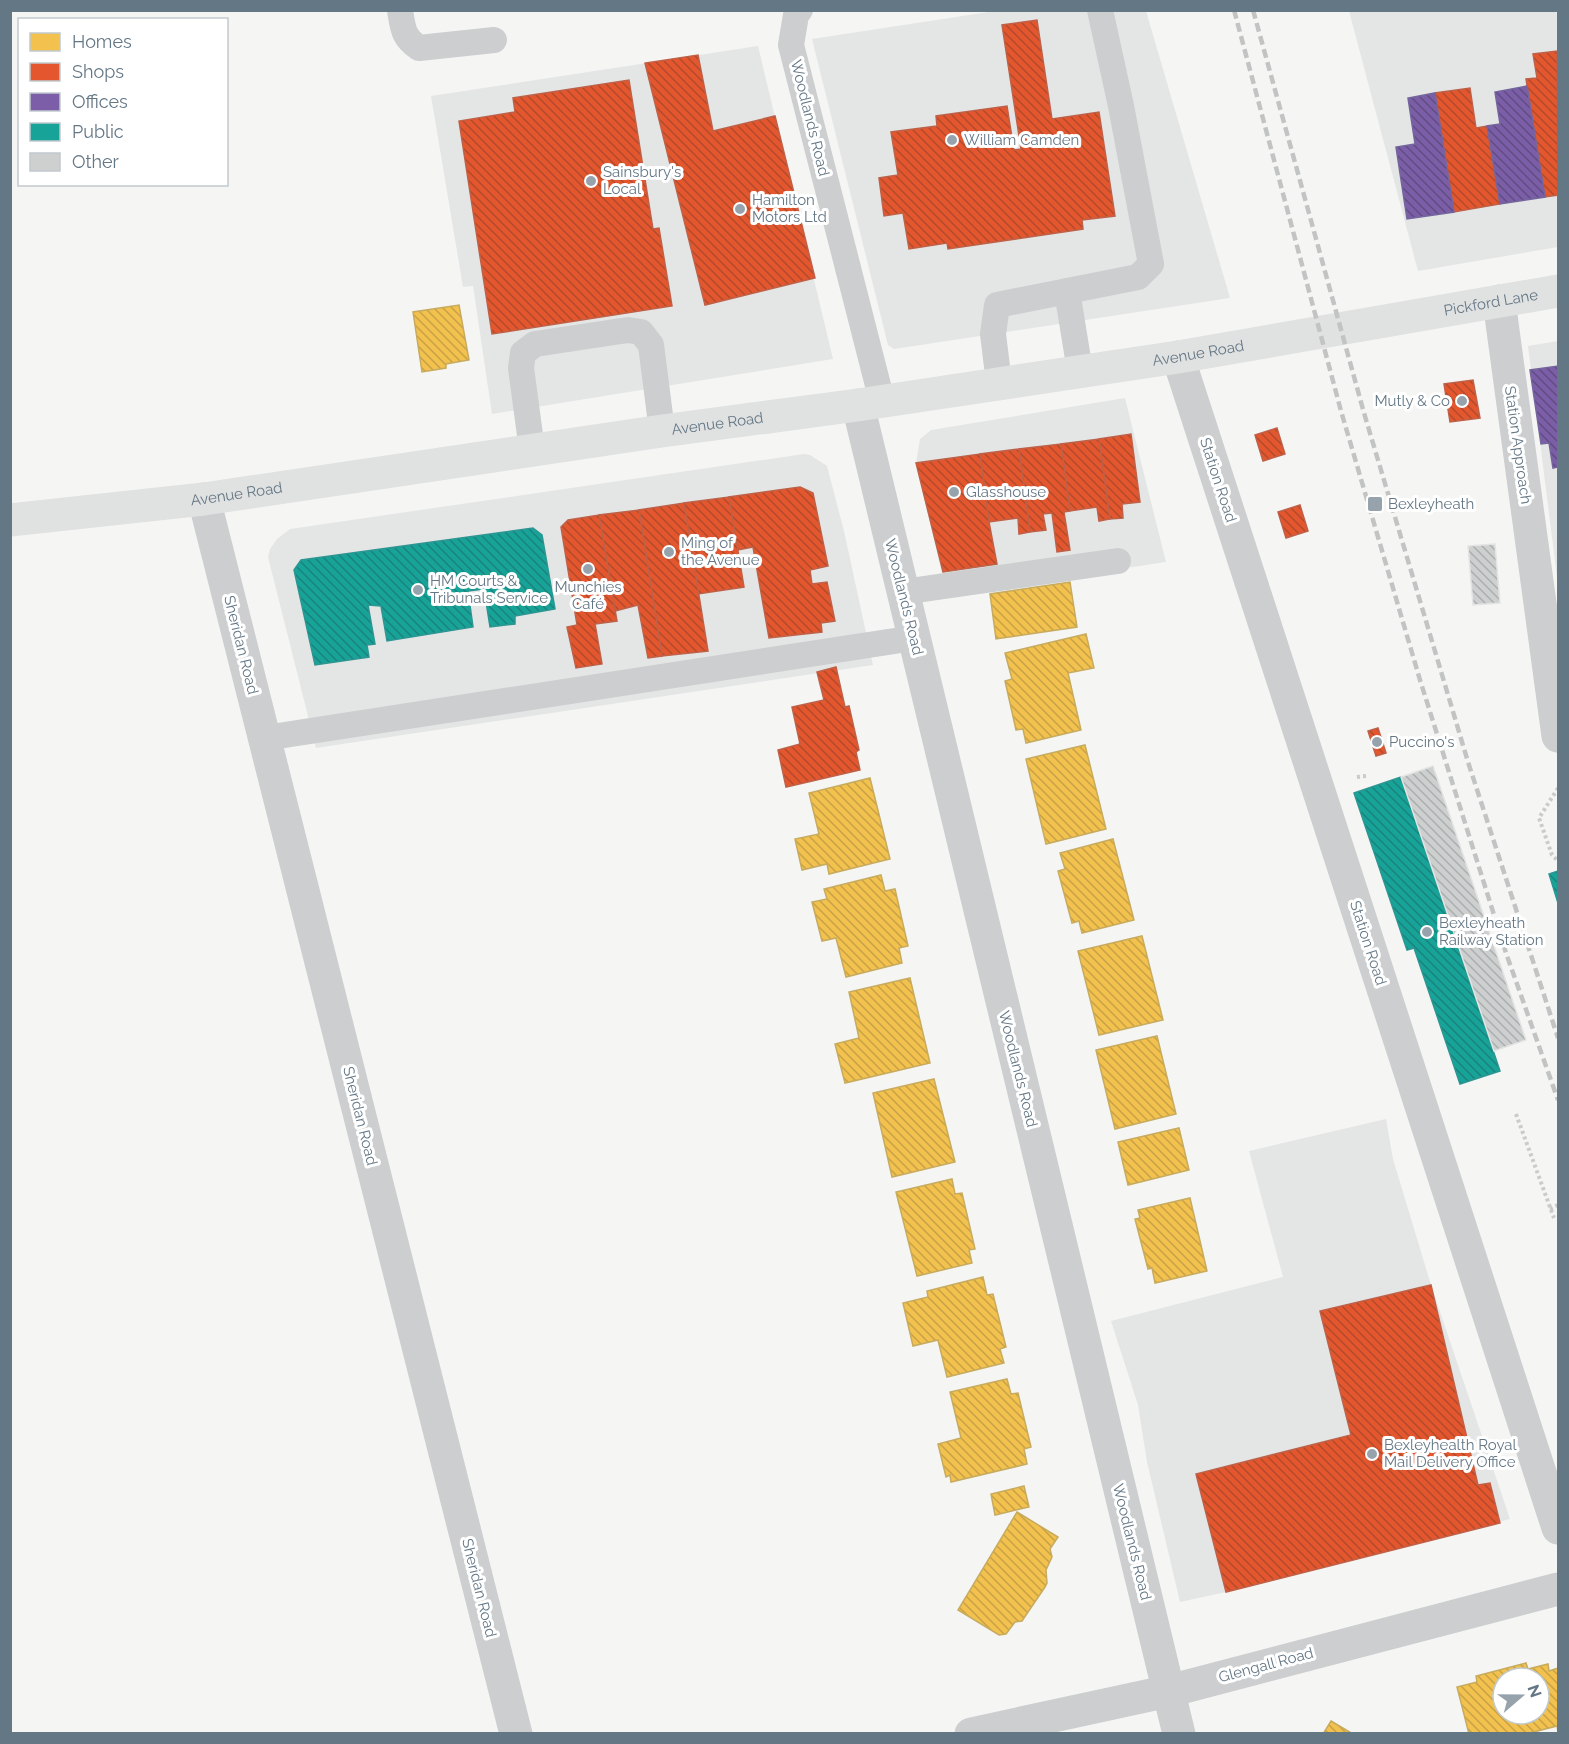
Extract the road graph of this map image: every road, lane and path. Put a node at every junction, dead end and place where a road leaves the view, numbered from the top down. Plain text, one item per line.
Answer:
1 (400, 10) edge
2 (800, 10) edge
3 (1100, 10) edge
4 (494, 40) dead end
5 (1067, 291) junction
6 (1558, 291) edge
7 (1499, 301) junction
8 (1422, 314) joint
9 (1178, 357) junction
10 (1080, 371) junction
11 (999, 383) junction
12 (870, 403) junction
13 (662, 431) junction
14 (532, 450) junction
15 (204, 499) junction
16 (10, 520) edge
17 (1118, 561) dead end
18 (903, 592) junction
19 (1548, 596) edge
20 (914, 638) junction
21 (1558, 736) edge
22 (265, 738) junction
23 (1558, 788) edge
24 (1558, 861) edge
25 (1516, 1114) dead end
26 (1558, 1205) edge
27 (1550, 1209) junction
28 (1554, 1218) dead end
29 (1558, 1528) edge
30 (1558, 1589) edge
31 (1169, 1690) junction
32 (516, 1734) edge
33 (971, 1734) edge
34 (1179, 1734) edge

1 - 4 lane
2 - 12 lane, Woodlands Road
3 - 5 lane
5 - 10 lane
5 - 11 lane
6 - 7 street, Pickford Lane
7 - 8 street, Pickford Lane
7 - 19 street, Station Approach
8 - 9 street, Avenue Road
9 - 10 street, Avenue Road
9 - 29 street, Station Road
10 - 11 street, Avenue Road
11 - 12 street, Avenue Road
12 - 13 street, Avenue Road
12 - 18 street, Woodlands Road
13 - 14 street, Avenue Road
13 - 14 lane
14 - 15 street, Avenue Road
15 - 16 street, Avenue Road
15 - 22 street, Sheridan Road
17 - 18 lane
18 - 20 street, Woodlands Road
19 - 21 street, Station Approach
20 - 22 lane
20 - 31 street, Woodlands Road
22 - 32 street, Sheridan Road
23 - 24 path
25 - 27 path
26 - 27 path
27 - 28 path
30 - 31 street, Glengall Road
31 - 33 street, Glengall Road
31 - 34 street, Woodlands Road

